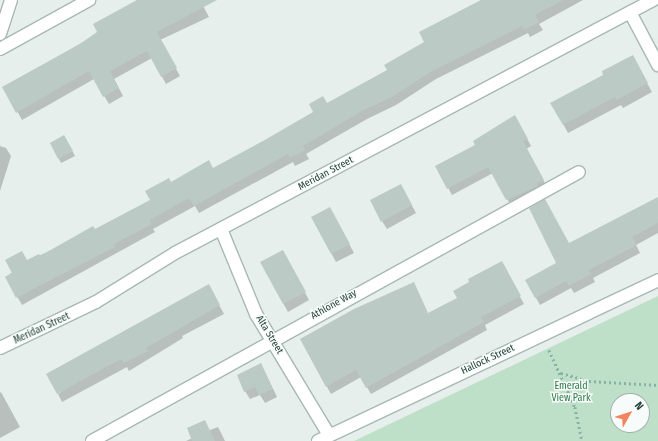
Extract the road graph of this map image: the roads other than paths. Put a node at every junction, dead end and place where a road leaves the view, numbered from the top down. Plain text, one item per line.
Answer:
1 (11, 0) edge
2 (89, 0) edge
3 (653, 0) edge
4 (631, 14) junction
5 (0, 34) edge
6 (0, 48) edge
7 (658, 65) edge
8 (578, 172) dead end
9 (221, 229) junction
10 (658, 280) edge
11 (272, 339) junction
12 (0, 348) edge
13 (329, 436) junction
14 (92, 441) edge
15 (318, 441) edge

1 - 5 street
2 - 6 street
3 - 4 street, Meridan Street
4 - 7 street
4 - 9 street, Meridan Street
8 - 11 street, Athlone Way
9 - 11 street, Alta Street
9 - 12 street, Meridan Street
10 - 13 street, Hallock Street
11 - 13 street, Alta Street
11 - 14 street, Athlone Way
13 - 15 street, Hallock Street

